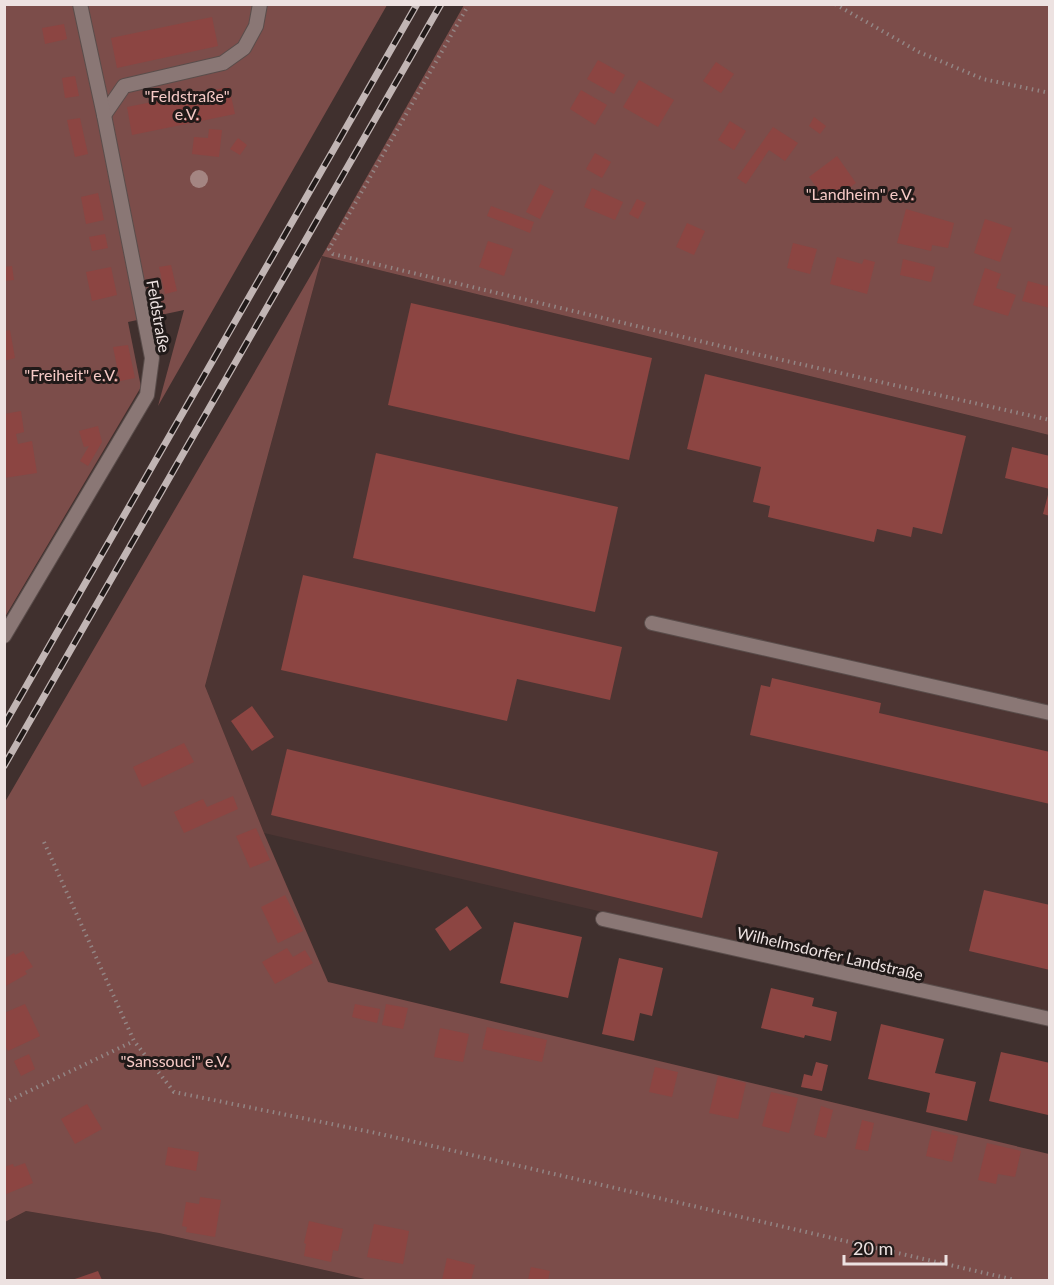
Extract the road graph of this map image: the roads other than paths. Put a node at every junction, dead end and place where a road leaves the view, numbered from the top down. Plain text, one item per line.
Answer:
1 (80, 4) edge
2 (260, 4) edge
3 (104, 116) junction
4 (652, 623) dead end
5 (4, 636) edge
6 (1050, 713) edge
7 (603, 919) dead end
8 (1050, 1019) edge

1 - 3 lane, Feldstraße
2 - 3 lane
3 - 5 lane, Feldstraße
4 - 6 lane
7 - 8 lane, Wilhelmsdorfer Landstraße

